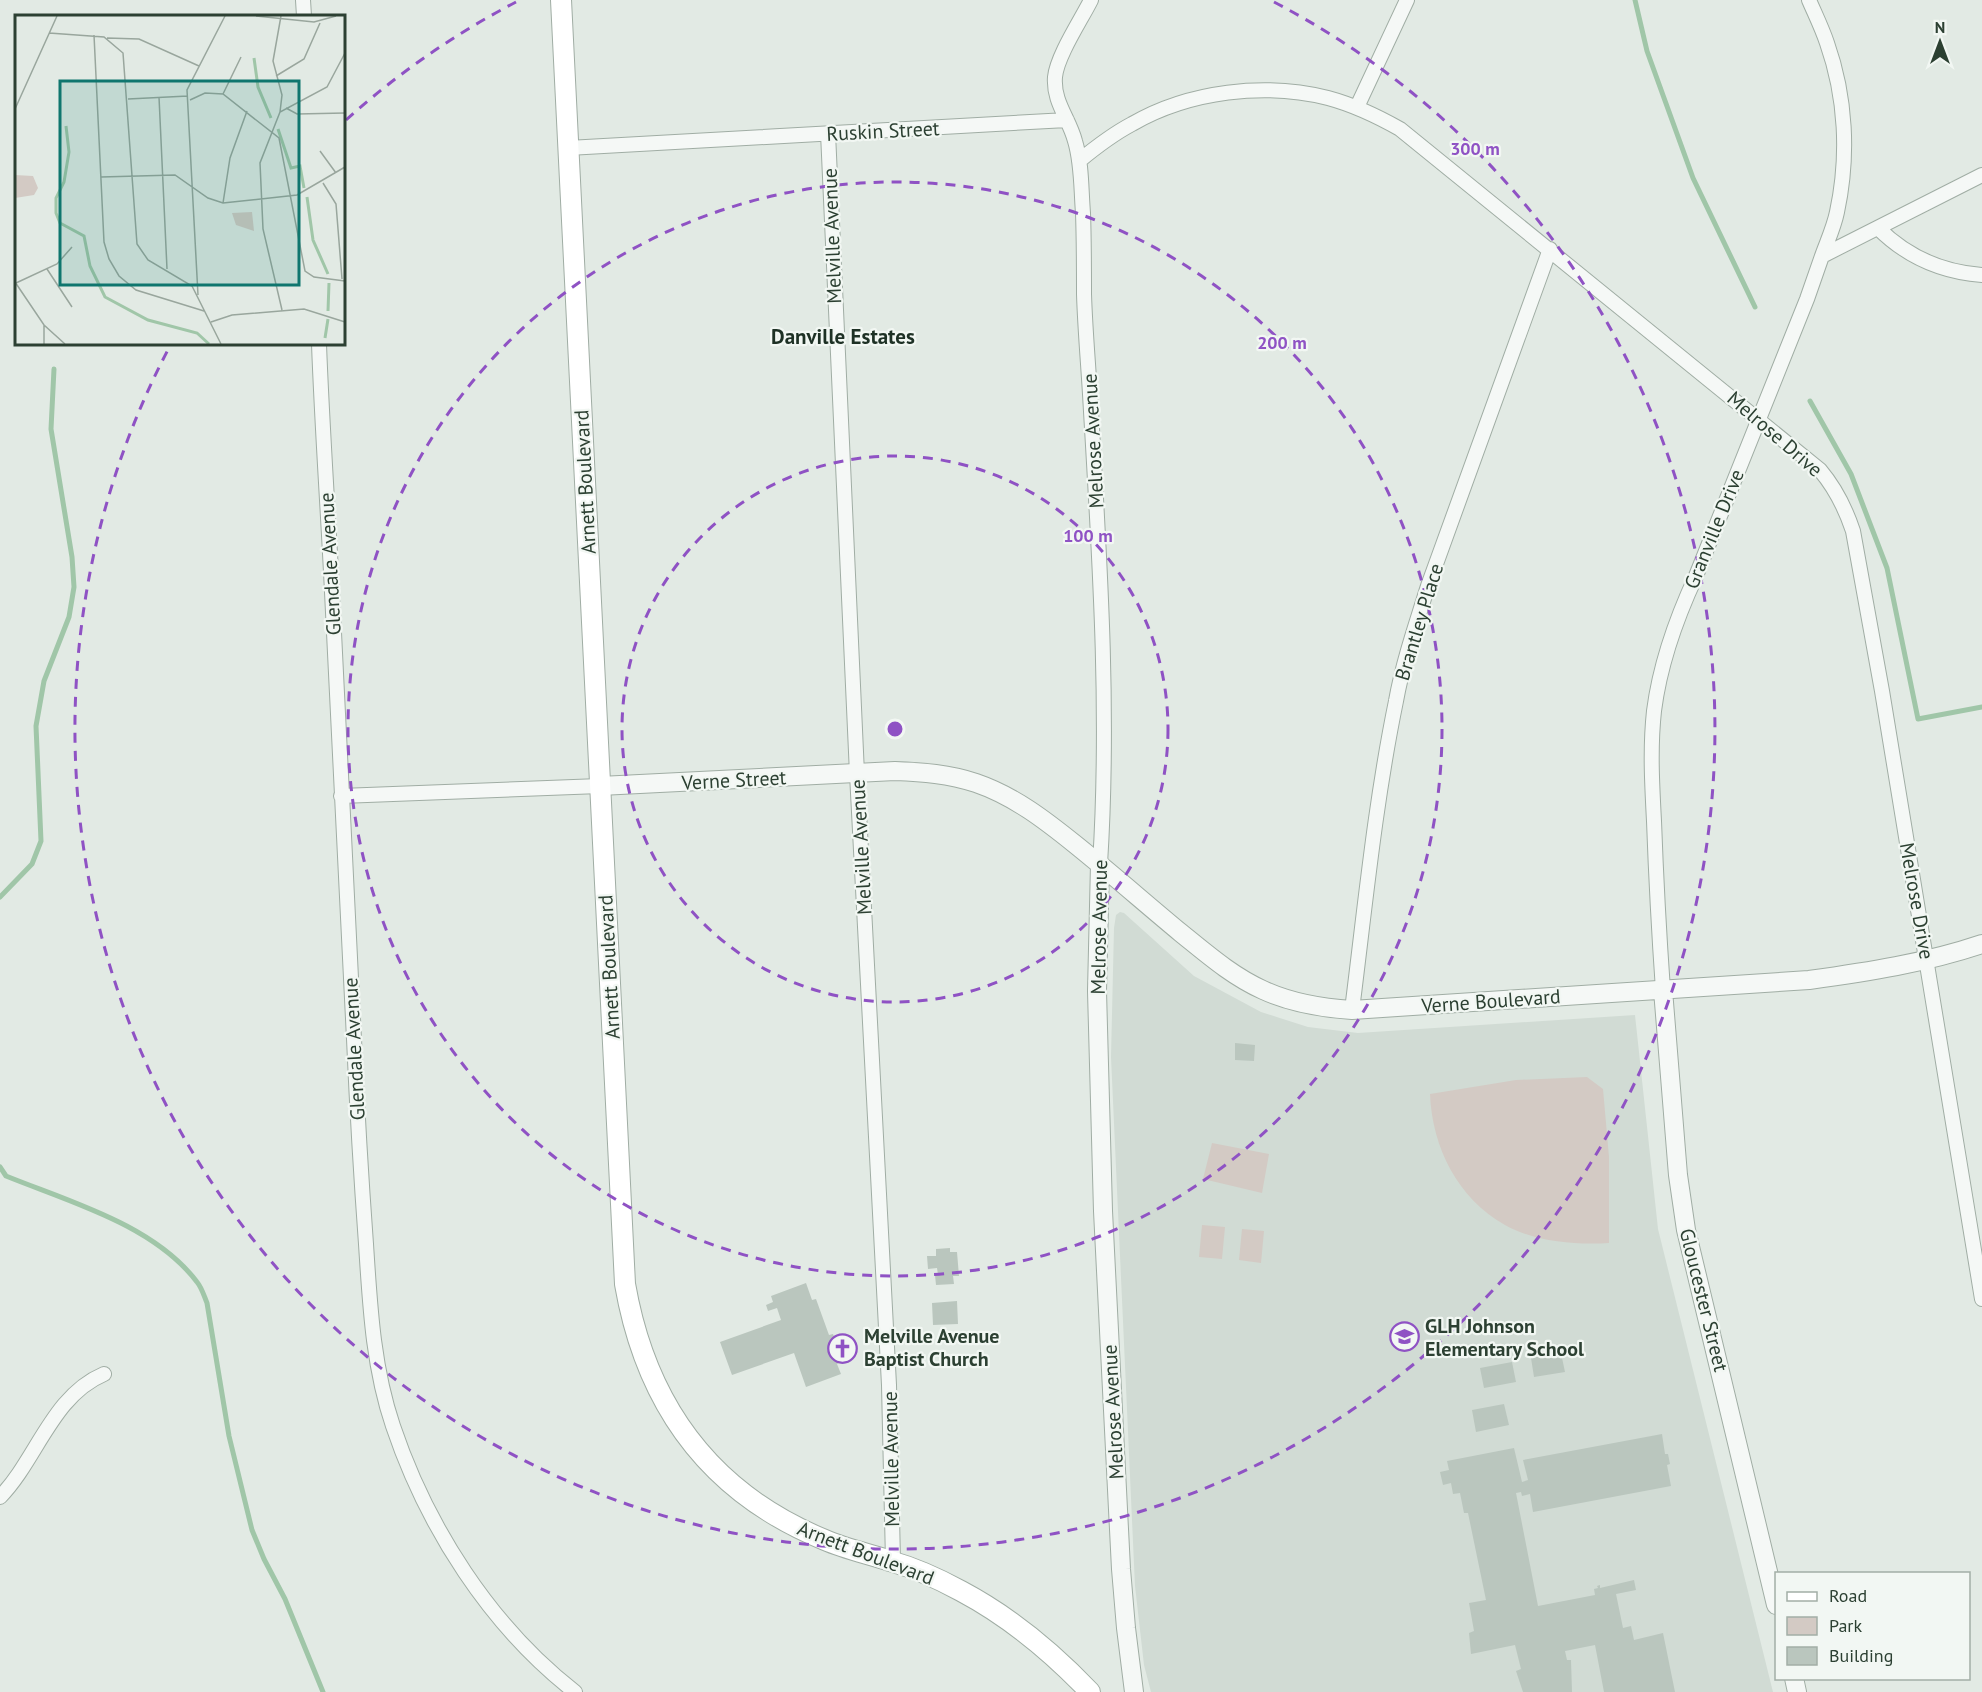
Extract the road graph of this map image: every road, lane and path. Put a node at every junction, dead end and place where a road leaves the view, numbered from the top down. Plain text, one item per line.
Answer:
1 (303, 0) edge
2 (561, 0) edge
3 (1091, 0) edge
4 (1407, 0) edge
5 (1809, 0) edge
6 (304, 15) edge
7 (1357, 107) junction
8 (1067, 120) junction
9 (828, 134) junction
10 (568, 148) junction
11 (1079, 161) junction
12 (1982, 175) edge
13 (1878, 228) junction
14 (1550, 249) junction
15 (1822, 256) junction
16 (1982, 275) edge
17 (319, 345) edge
18 (1759, 419) junction
19 (857, 774) junction
20 (600, 786) junction
21 (341, 796) junction
22 (1100, 864) junction
23 (1982, 944) edge
24 (1927, 959) junction
25 (1663, 990) junction
26 (1352, 1010) junction
27 (1982, 1299) edge
28 (104, 1374) dead end
29 (0, 1497) edge
30 (893, 1561) junction
31 (1775, 1601) edge
32 (575, 1692) edge
33 (1090, 1692) edge
34 (1134, 1692) edge

1 - 6 street
2 - 10 main road, Arnett Boulevard
3 - 8 street
4 - 7 street
5 - 15 street, Granville Drive
7 - 11 street, Melrose Drive
7 - 14 street, Melrose Drive
8 - 9 street, Ruskin Street
8 - 11 street
9 - 10 street, Ruskin Street
9 - 19 street, Melville Avenue
10 - 20 main road, Arnett Boulevard
11 - 22 street, Melrose Avenue
12 - 13 street
13 - 15 street
13 - 16 street
14 - 18 street, Melrose Drive
14 - 26 street, Brantley Place
15 - 18 street, Granville Drive
17 - 21 street, Glendale Avenue
18 - 24 street, Melrose Drive
18 - 25 street, Granville Drive
19 - 20 street, Verne Street
19 - 22 street, Verne Street
19 - 30 street, Melville Avenue
20 - 21 street, Verne Street
20 - 30 main road, Arnett Boulevard
21 - 32 street, Glendale Avenue
22 - 26 street, Verne Boulevard
22 - 34 street, Melrose Avenue
23 - 24 street, Verne Boulevard
24 - 25 street, Verne Boulevard
24 - 27 street, Melrose Drive
25 - 26 street, Verne Boulevard
25 - 31 street, Gloucester Street
28 - 29 street
30 - 33 main road, Arnett Boulevard

